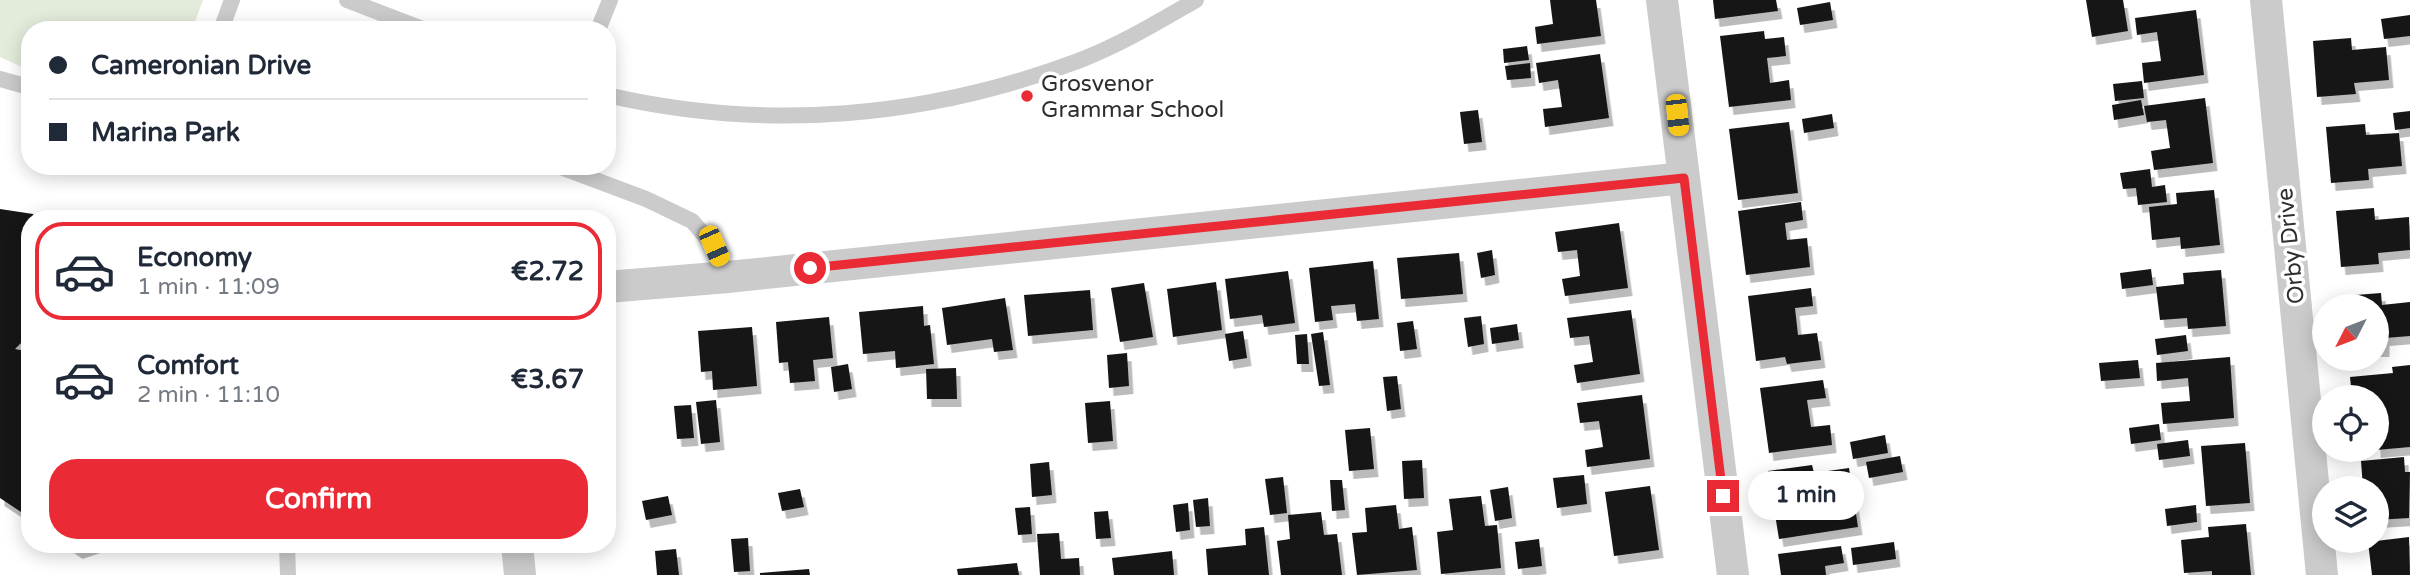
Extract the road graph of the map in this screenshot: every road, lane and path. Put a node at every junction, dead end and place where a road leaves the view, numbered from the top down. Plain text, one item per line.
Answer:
1 (232, 0) edge
2 (347, 0) edge
3 (610, 0) edge
4 (1196, 0) edge
5 (1662, 0) edge
6 (2266, 0) edge
7 (224, 21) edge
8 (402, 21) edge
9 (602, 21) edge
10 (0, 79) edge
11 (21, 85) edge
12 (616, 96) edge
13 (582, 175) edge
14 (1684, 178) junction
15 (728, 277) junction
16 (616, 286) edge
17 (287, 553) edge
18 (518, 553) edge
19 (288, 575) edge
20 (520, 575) edge
21 (1733, 575) edge
22 (2322, 575) edge

1 - 7 lane
2 - 8 lane
3 - 9 lane
4 - 12 lane
5 - 14 street
6 - 22 street, Orby Drive
10 - 11 lane
13 - 15 lane
14 - 15 street
14 - 21 street
15 - 16 street
17 - 19 lane
18 - 20 street

